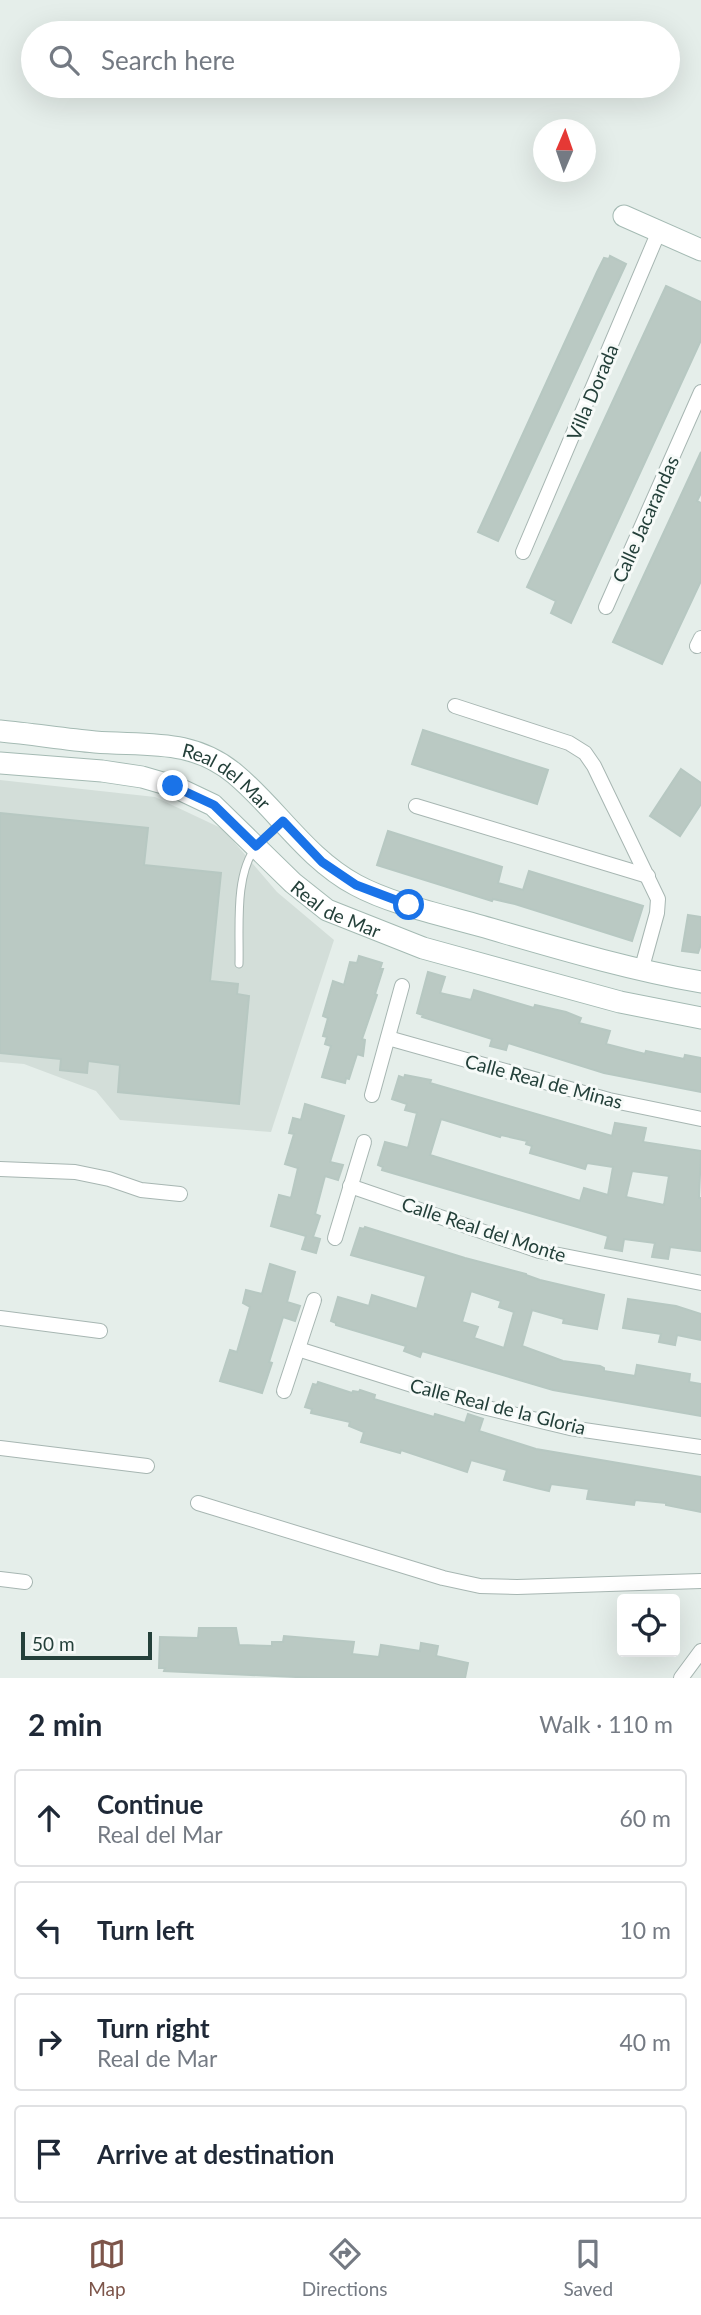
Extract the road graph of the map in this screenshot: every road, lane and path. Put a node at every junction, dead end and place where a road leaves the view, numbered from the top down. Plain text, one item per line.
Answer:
1 (624, 216) dead end
2 (659, 231) junction
3 (701, 250) edge
4 (701, 392) edge
5 (523, 552) dead end
6 (606, 607) dead end
7 (454, 706) dead end
8 (0, 731) edge
9 (0, 763) edge
10 (416, 806) dead end
11 (283, 821) junction
12 (256, 846) junction
13 (648, 876) junction
14 (239, 964) dead end
15 (640, 971) junction
16 (701, 982) edge
17 (402, 986) dead end
18 (701, 1018) edge
19 (388, 1038) junction
20 (372, 1095) dead end
21 (701, 1119) edge
22 (364, 1142) dead end
23 (0, 1169) edge
24 (350, 1186) junction
25 (180, 1194) dead end
26 (335, 1238) dead end
27 (701, 1283) edge
28 (314, 1300) dead end
29 (0, 1318) edge
30 (100, 1331) dead end
31 (298, 1349) junction
32 (284, 1391) dead end
33 (701, 1447) edge
34 (0, 1448) edge
35 (147, 1466) dead end
36 (198, 1503) dead end
37 (0, 1580) edge
38 (701, 1581) edge
39 (25, 1582) dead end
40 (701, 1651) edge
41 (681, 1678) edge

1 - 2 street
2 - 3 street
2 - 5 street, Villa Dorada
4 - 6 street, Calle Jacarandas
7 - 13 street
8 - 11 street, Real del Mar
9 - 12 street, Real de Mar
10 - 13 street
11 - 12 lane
11 - 15 street, Real del Mar
12 - 14 lane
12 - 18 street, Real de Mar
13 - 15 street
15 - 16 street, Real del Mar
17 - 19 street
19 - 20 street
19 - 21 street, Calle Real de Minas
22 - 24 street
23 - 25 street
24 - 26 street
24 - 27 street, Calle Real del Monte
28 - 31 street
29 - 30 street
31 - 32 street
31 - 33 street, Calle Real de la Gloria
34 - 35 street
36 - 38 street
37 - 39 street
40 - 41 street

